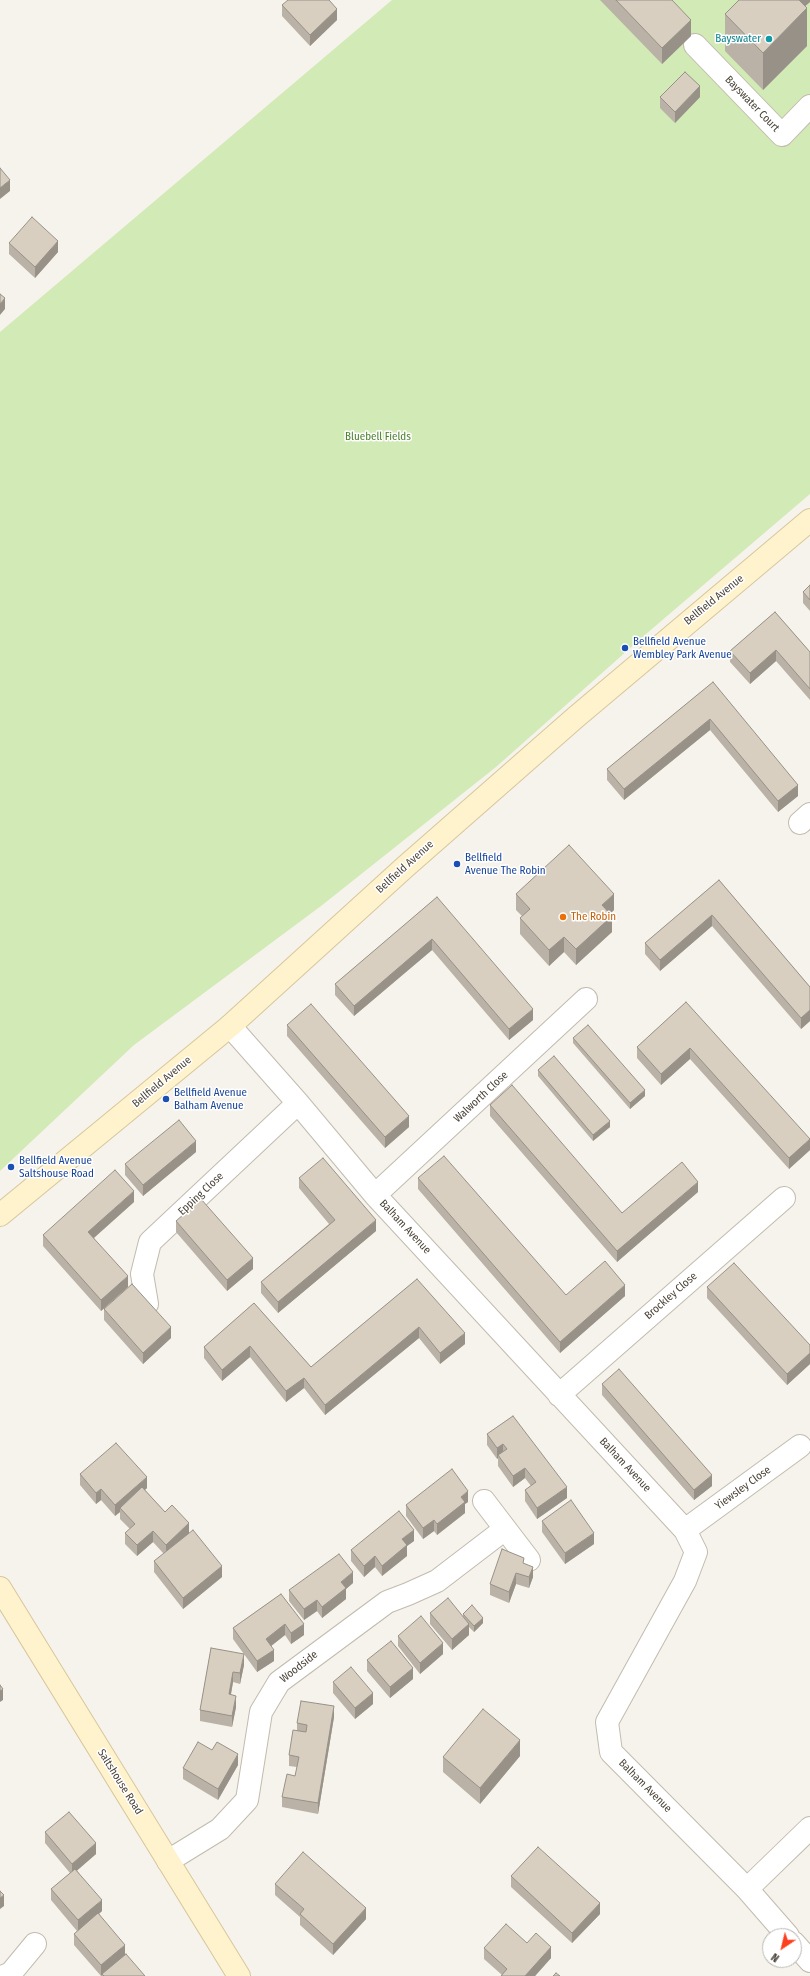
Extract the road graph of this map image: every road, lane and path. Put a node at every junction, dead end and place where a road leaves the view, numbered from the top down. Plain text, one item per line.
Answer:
1 (695, 45) dead end
2 (810, 106) edge
3 (810, 520) edge
4 (586, 999) dead end
5 (230, 1026) junction
6 (298, 1103) junction
7 (375, 1195) junction
8 (784, 1198) dead end
9 (0, 1215) edge
10 (147, 1304) edge
11 (559, 1395) junction
12 (800, 1446) dead end
13 (484, 1501) dead end
14 (505, 1529) junction
15 (685, 1530) junction
16 (529, 1560) dead end
17 (0, 1588) edge
18 (810, 1828) edge
19 (168, 1861) junction
20 (747, 1889) junction
21 (781, 1928) edge
22 (35, 1944) dead end
23 (802, 1952) edge
24 (810, 1961) edge
25 (9, 1975) edge
26 (239, 1976) edge

1 - 2 street, Bayswater Court
3 - 5 street, Bellfield Avenue
4 - 7 street, Walworth Close
5 - 6 street, Balham Avenue
5 - 9 street, Bellfield Avenue
6 - 7 street, Balham Avenue
6 - 10 street, Epping Close
7 - 11 street, Balham Avenue
8 - 11 street, Brockley Close
11 - 15 street, Balham Avenue
12 - 15 street, Yiewsley Close
13 - 14 street
14 - 16 street
14 - 19 street, Woodside
15 - 20 street, Balham Avenue
17 - 19 street, Saltshouse Road
18 - 20 street
19 - 26 street, Saltshouse Road
20 - 21 street, Balham Avenue
22 - 25 street
23 - 24 street

